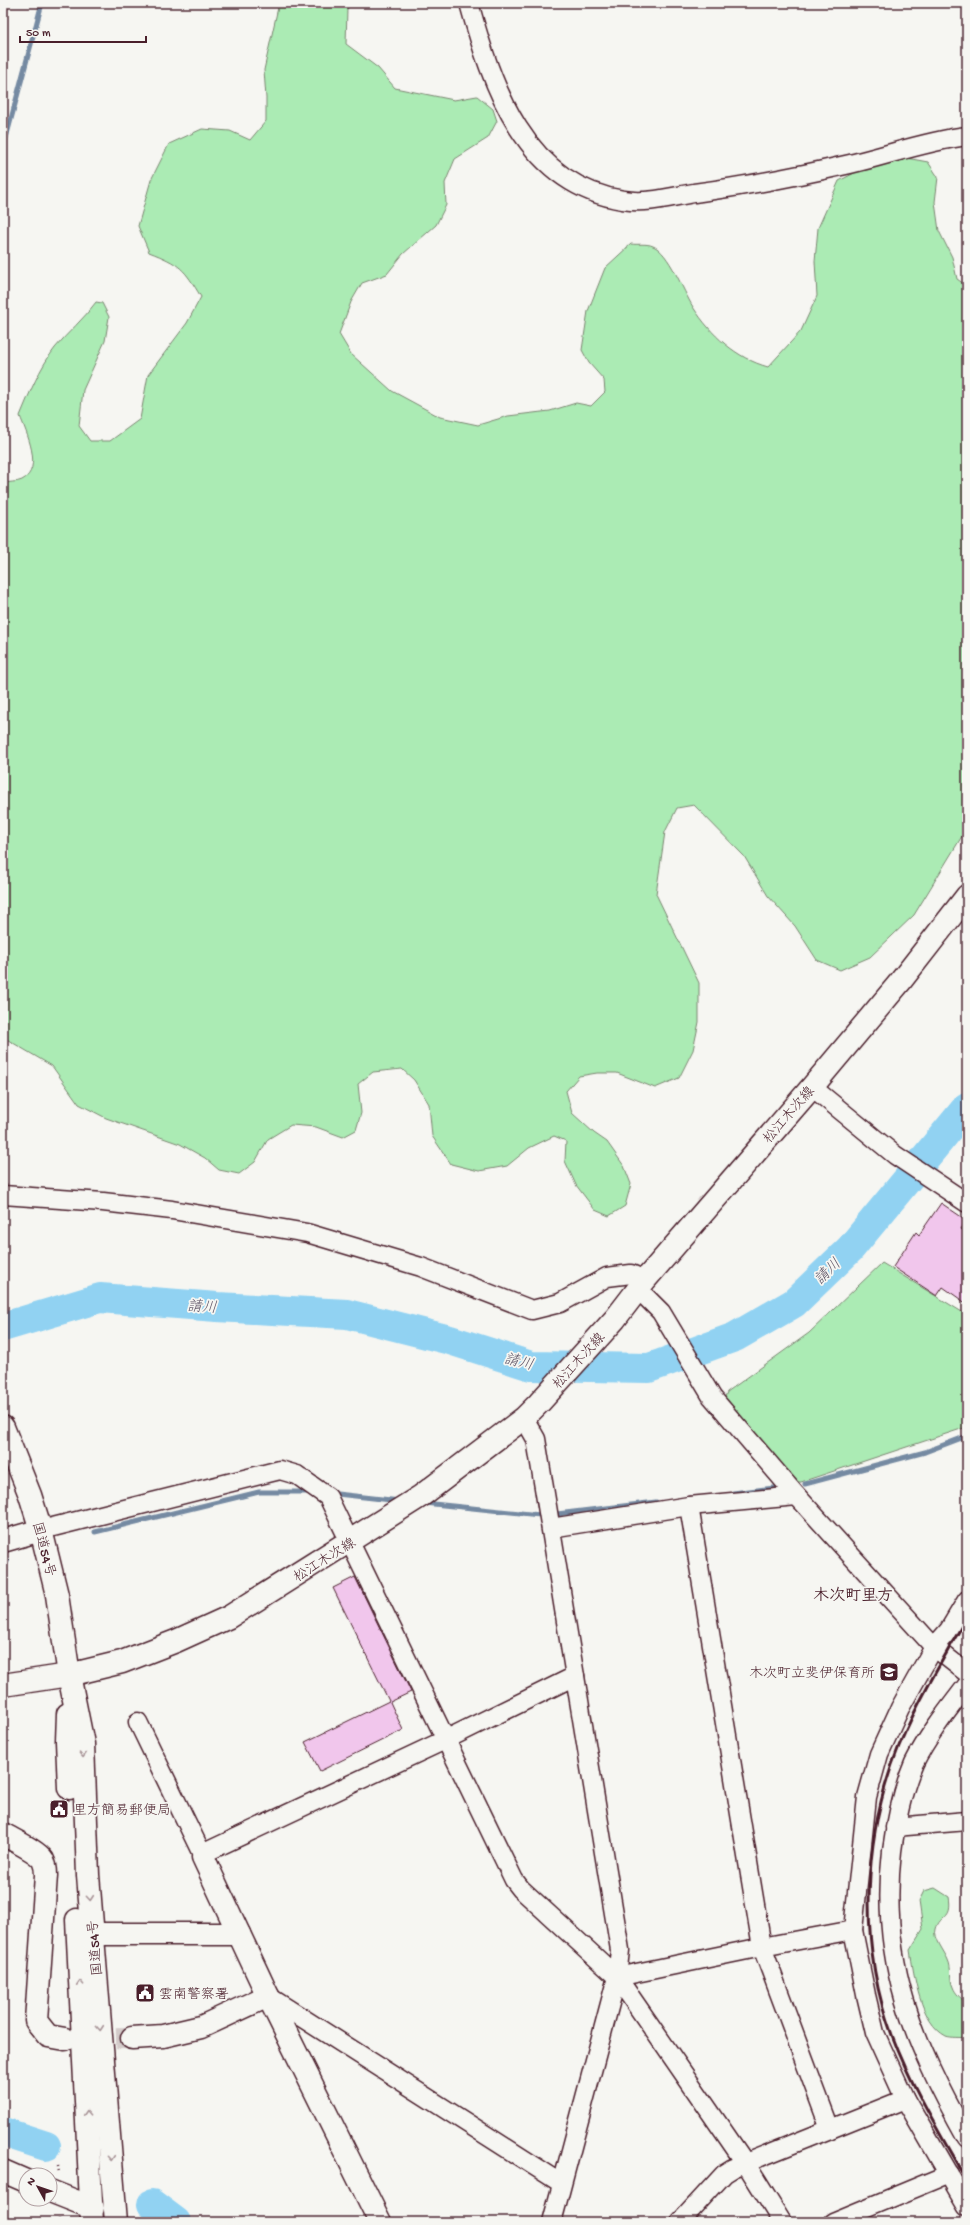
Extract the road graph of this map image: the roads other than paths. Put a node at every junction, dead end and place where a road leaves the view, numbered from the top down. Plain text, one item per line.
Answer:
1 (469, 3) edge
2 (967, 136) edge
3 (967, 896) edge
4 (812, 1087) junction
5 (3, 1195) edge
6 (967, 1203) edge
7 (641, 1284) junction
8 (532, 1411) junction
9 (3, 1427) edge
10 (797, 1496) junction
11 (689, 1506) junction
12 (550, 1528) junction
13 (41, 1530) junction
14 (3, 1541) edge
15 (350, 1543) junction
16 (967, 1600) edge
17 (934, 1647) junction
18 (964, 1665) edge
19 (69, 1675) junction
20 (575, 1676) junction
21 (3, 1685) edge
22 (967, 1686) edge
23 (138, 1722) dead end
24 (447, 1739) junction
25 (967, 1821) edge
26 (895, 1827) junction
27 (3, 1834) edge
28 (202, 1856) junction
29 (853, 1930) junction
30 (92, 1934) junction
31 (239, 1934) junction
32 (762, 1947) junction
33 (617, 1977) junction
34 (268, 1996) junction
35 (132, 2038) tunnel mouth
36 (65, 2039) tunnel mouth
37 (905, 2099) junction
38 (830, 2129) junction
39 (967, 2138) edge
40 (746, 2164) junction
41 (3, 2171) edge
42 (949, 2174) junction
43 (18, 2178) edge
44 (561, 2183) junction
45 (58, 2185) edge
46 (967, 2206) edge
47 (92, 2215) edge
48 (118, 2221) edge
49 (380, 2222) edge
50 (553, 2222) edge
51 (680, 2222) edge
52 (782, 2222) edge
53 (833, 2222) edge

1 - 2 street
3 - 4 main road, 松江木次線
4 - 6 street
4 - 7 main road, 松江木次線
5 - 7 street
7 - 8 main road, 松江木次線
7 - 10 street
8 - 12 street
8 - 15 main road, 松江木次線
9 - 13 main road, 国道54号
10 - 11 street
10 - 17 street
11 - 12 street
11 - 32 street
12 - 20 street
13 - 14 main road
13 - 15 street
13 - 19 main road, 国道54号
15 - 19 main road, 松江木次線
15 - 24 street
16 - 17 street
17 - 18 street
17 - 29 street
19 - 21 main road, 松江木次線
19 -> 30 main road, 国道54号
47 -> 19 main road, 国道54号
20 - 24 street
20 - 33 street
22 - 26 street
23 - 28 street
24 - 28 street
24 - 33 street
25 - 26 street
26 - 39 street
27 - 36 main road
28 - 31 main road
29 - 32 street
29 - 37 street
30 - 31 main road
30 -> 48 main road, 国道54号
31 - 34 main road
32 - 33 street
32 - 38 street
33 - 40 street
33 - 44 street
34 - 35 main road
34 - 44 street
34 - 49 main road
37 - 38 street
37 - 42 street
38 - 40 street
40 - 51 street
40 - 52 street
41 - 43 main road
42 - 46 street
42 - 53 street
44 - 50 street
45 - 47 main road
47 - 48 main road

